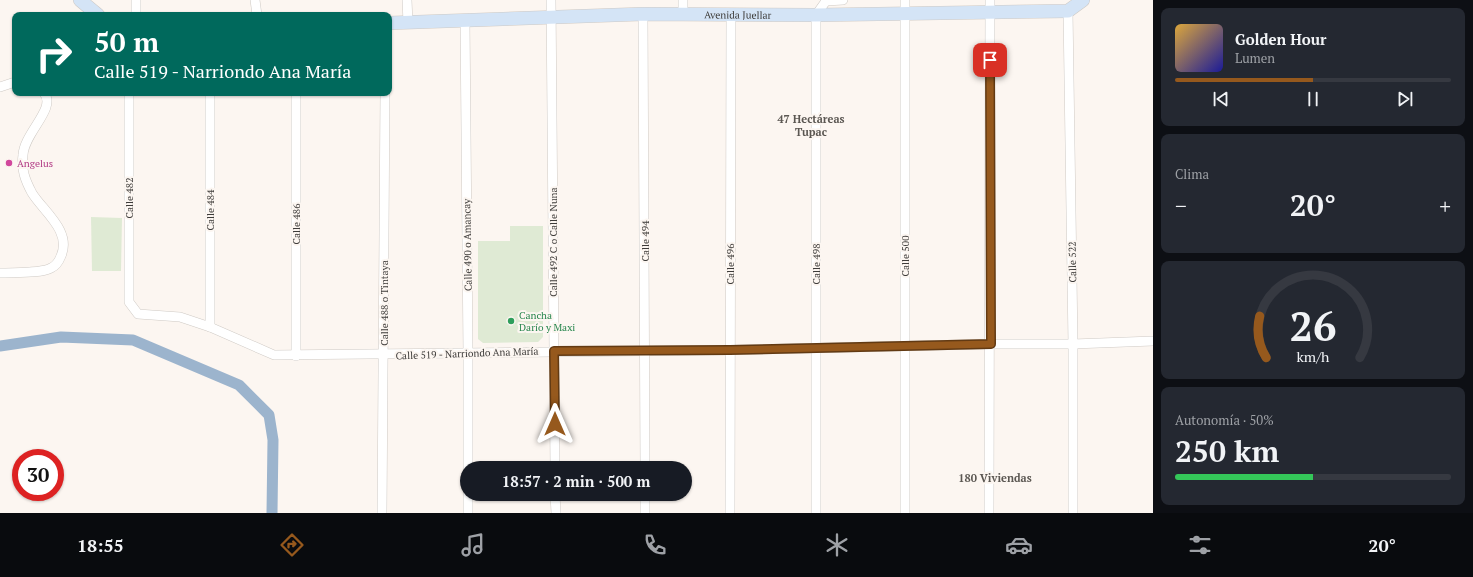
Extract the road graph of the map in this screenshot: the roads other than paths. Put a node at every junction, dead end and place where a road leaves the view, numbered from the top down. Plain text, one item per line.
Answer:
1 (80, 0) edge
2 (136, 0) edge
3 (256, 0) edge
4 (407, 0) edge
5 (551, 0) edge
6 (683, 0) edge
7 (826, 0) edge
8 (843, 0) edge
9 (905, 0) edge
10 (990, 0) edge
11 (1083, 0) edge
12 (1068, 11) junction
13 (94, 12) edge
14 (136, 12) edge
15 (257, 12) edge
16 (990, 13) junction
17 (643, 14) junction
18 (683, 14) junction
19 (731, 14) junction
20 (906, 14) junction
21 (816, 15) junction
22 (552, 16) junction
23 (464, 21) junction
24 (392, 23) edge
25 (408, 23) junction
26 (12, 83) edge
27 (0, 87) edge
28 (46, 96) edge
29 (51, 96) edge
30 (129, 96) edge
31 (210, 96) edge
32 (296, 96) edge
33 (385, 96) edge
34 (48, 104) junction
35 (0, 273) edge
36 (129, 302) joint
37 (210, 327) junction
38 (1153, 341) edge
39 (991, 344) junction
40 (1073, 344) junction
41 (815, 347) junction
42 (905, 347) junction
43 (645, 350) junction
44 (730, 350) junction
45 (554, 351) junction
46 (468, 352) junction
47 (383, 355) junction
48 (296, 356) junction
49 (468, 461) edge
50 (555, 461) edge
51 (645, 461) edge
52 (468, 501) edge
53 (556, 501) edge
54 (645, 501) edge
55 (382, 513) edge
56 (468, 513) edge
57 (556, 513) edge
58 (645, 513) edge
59 (730, 513) edge
60 (816, 513) edge
61 (905, 513) edge
62 (989, 513) edge
63 (1073, 513) edge

1 - 13 street
2 - 14 street
3 - 15 street
4 - 25 street
5 - 22 street, Calle 492 C o Calle Nuna
6 - 18 street
7 - 8 street
7 - 21 street
9 - 20 street, Calle 500
10 - 16 street
11 - 12 street
12 - 16 street, Avenida Juellar
12 - 40 street, Calle 522
16 - 20 street, Avenida Juellar
16 - 39 street
17 - 18 street, Avenida Juellar
17 - 22 street, Avenida Juellar
17 - 43 street, Calle 494
18 - 19 street, Avenida Juellar
19 - 21 street, Avenida Juellar
19 - 44 street, Calle 496
20 - 21 street, Avenida Juellar
20 - 42 street, Calle 500
21 - 41 street, Calle 498
22 - 23 street, Avenida Juellar
22 - 45 street, Calle 492 C o Calle Nuna
23 - 25 street, Avenida Juellar
23 - 46 street, Calle 490 o Amancay
24 - 25 street, Avenida Juellar
26 - 27 street
28 - 34 street
29 - 34 street
30 - 36 street, Calle 482
31 - 37 street, Calle 484
32 - 48 street, Calle 486
33 - 47 street, Calle 488 o Tintaya
34 - 35 street
36 - 37 street, Calle 519 - Narriondo Ana María
37 - 48 street, Calle 519 - Narriondo Ana María
38 - 40 street, Calle 519 - Narriondo Ana María
39 - 40 street, Calle 519 - Narriondo Ana María
39 - 42 street, Calle 519 - Narriondo Ana María
39 - 62 street
40 - 63 street, Calle 522
41 - 42 street, Calle 519 - Narriondo Ana María
41 - 44 street, Calle 519 - Narriondo Ana María
41 - 60 street, Calle 498
42 - 61 street, Calle 500
43 - 44 street, Calle 519 - Narriondo Ana María
43 - 45 street, Calle 519 - Narriondo Ana María
43 - 51 street, Calle 494
44 - 59 street, Calle 496
45 - 46 street, Calle 519 - Narriondo Ana María
45 - 50 street, Calle 492 C o Calle Nuna
46 - 47 street, Calle 519 - Narriondo Ana María
46 - 49 street, Calle 490 o Amancay
47 - 48 street, Calle 519 - Narriondo Ana María
47 - 55 street, Calle 488 o Tintaya
52 - 56 street
53 - 57 street
54 - 58 street

